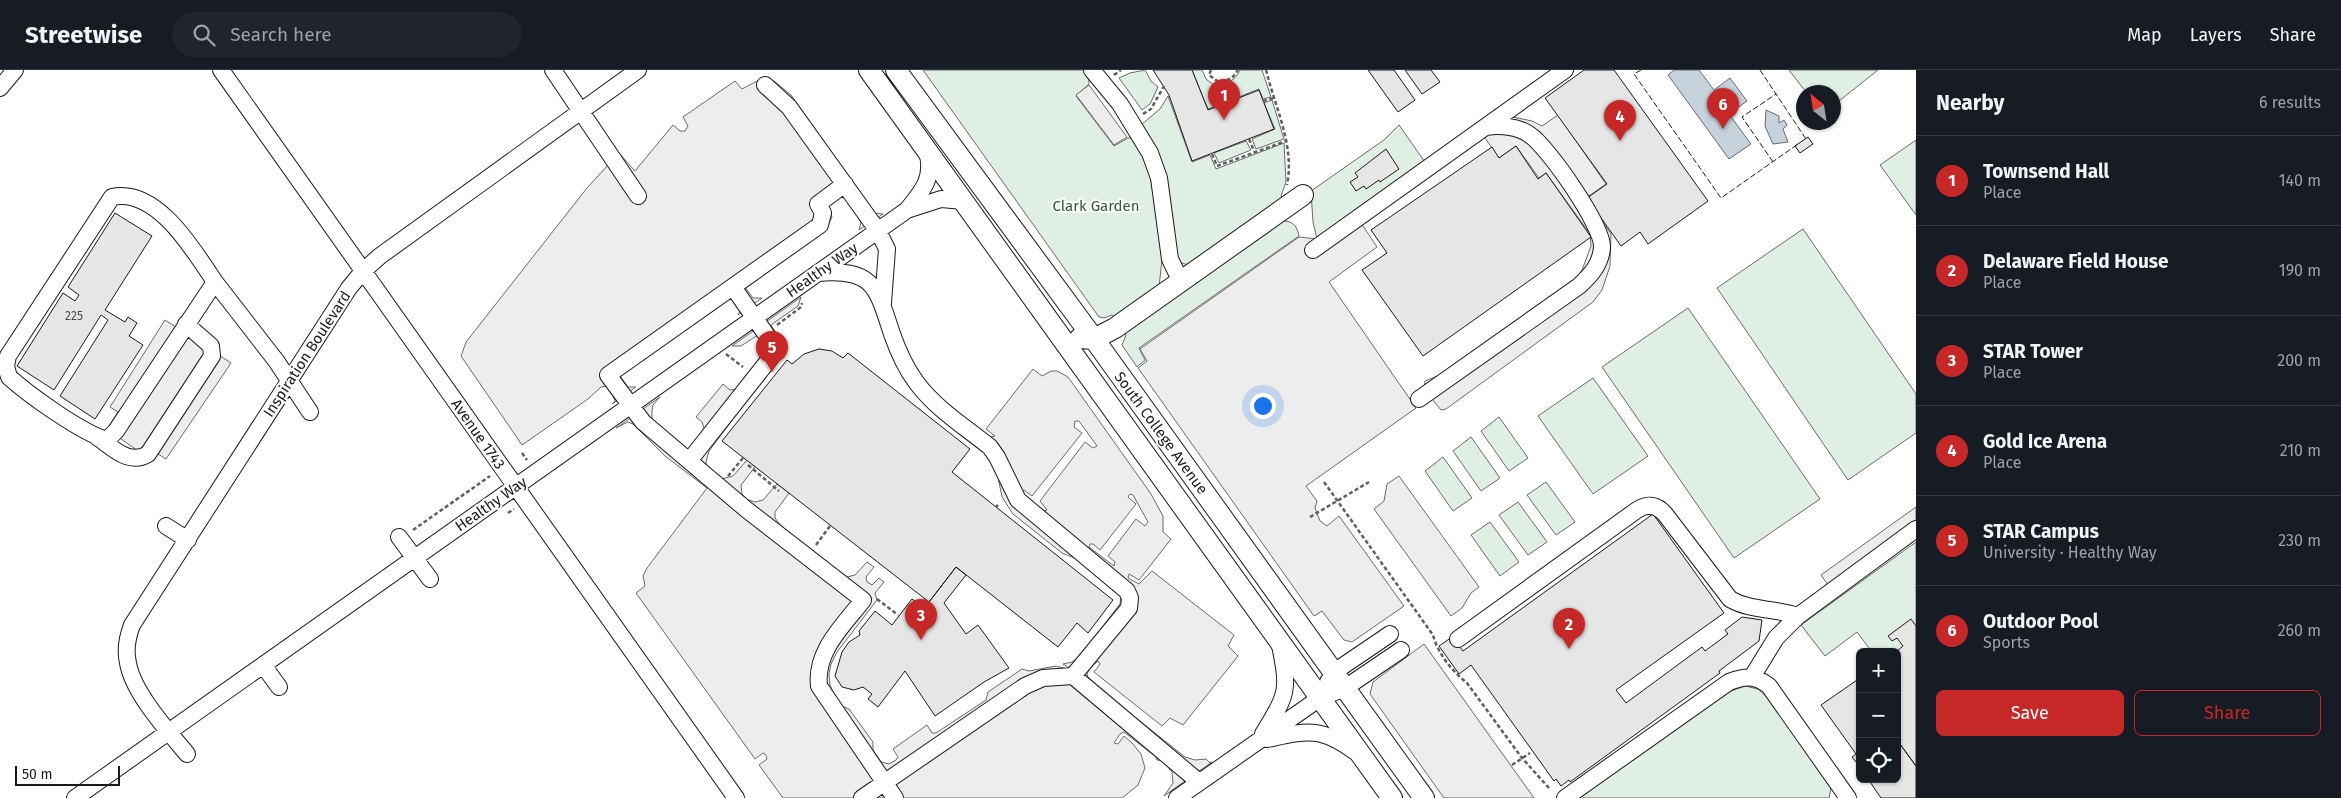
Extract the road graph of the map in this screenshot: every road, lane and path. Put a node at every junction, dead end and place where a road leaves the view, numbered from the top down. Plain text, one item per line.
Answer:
1 (15, 70) edge
2 (221, 70) edge
3 (553, 70) edge
4 (638, 70) edge
5 (869, 70) edge
6 (896, 70) edge
7 (1092, 70) edge
8 (1211, 70) edge
9 (1238, 70) edge
10 (1266, 70) edge
11 (1565, 70) edge
12 (1111, 76) dead end
13 (1115, 81) dead end
14 (765, 85) dead end
15 (1164, 86) dead end
16 (0, 88) edge
17 (1274, 98) junction
18 (1263, 101) dead end
19 (582, 112) junction
20 (1137, 112) dead end
21 (1486, 127) junction
22 (1249, 139) dead end
23 (1286, 141) junction
24 (927, 150) junction
25 (1255, 153) junction
26 (1212, 154) dead end
27 (845, 184) junction
28 (1295, 191) joint
29 (638, 196) dead end
30 (964, 201) junction
31 (907, 210) junction
32 (878, 231) junction
33 (1313, 250) dead end
34 (363, 271) junction
35 (818, 273) junction
36 (215, 282) junction
37 (1181, 282) junction
38 (733, 287) junction
39 (883, 303) junction
40 (755, 317) junction
41 (186, 324) junction
42 (1061, 337) junction
43 (1094, 339) junction
44 (714, 347) junction
45 (757, 378) junction
46 (289, 381) junction
47 (1419, 399) dead end
48 (630, 406) junction
49 (310, 412) dead end
50 (96, 437) junction
51 (522, 453) dead end
52 (743, 458) dead end
53 (689, 461) junction
54 (528, 462) dead end
55 (748, 466) dead end
56 (492, 474) dead end
57 (728, 476) dead end
58 (1324, 482) dead end
59 (1369, 482) dead end
60 (516, 487) junction
61 (779, 491) dead end
62 (1338, 501) junction
63 (515, 508) dead end
64 (508, 513) dead end
65 (1310, 517) dead end
66 (166, 526) dead end
67 (830, 526) dead end
68 (1916, 529) edge
69 (403, 535) joint
70 (188, 540) junction
71 (813, 549) dead end
72 (414, 558) junction
73 (430, 579) dead end
74 (1798, 616) junction
75 (1390, 634) dead end
76 (1458, 639) dead end
77 (1280, 642) junction
78 (1401, 650) dead end
79 (263, 665) junction
80 (1073, 676) junction
81 (1752, 677) junction
82 (1339, 680) junction
83 (279, 687) dead end
84 (1320, 698) junction
85 (168, 731) junction
86 (1260, 740) junction
87 (1530, 753) dead end
88 (187, 754) dead end
89 (1522, 758) junction
90 (1364, 759) junction
91 (1512, 765) dead end
92 (1199, 782) junction
93 (885, 783) junction
94 (1548, 788) dead end
95 (75, 798) edge
96 (736, 798) edge
97 (862, 798) edge
98 (895, 798) edge
99 (1177, 798) edge
100 (1392, 798) edge
101 (1424, 798) edge
102 (1565, 798) edge
103 (1848, 798) edge

1 - 16 street
2 - 34 street, Avenue 1743
3 - 19 street
4 - 19 street, Inspiration Boulevard
5 - 24 main road, South College Avenue
6 - 43 main road, South College Avenue
7 - 37 street
8 - 9 path
10 - 17 path
11 - 21 street
12 - 13 path
14 - 27 street
15 - 20 path
17 - 18 path
17 - 23 path
19 - 29 street
19 - 34 street, Inspiration Boulevard
21 - 33 street
21 - 47 street
22 - 25 path
23 - 25 path
23 - 28 path
24 - 30 main road, South College Avenue
24 - 31 street, Healthy Way
25 - 26 path
27 - 32 street
27 - 38 street
28 - 37 main road
30 - 31 street, Healthy Way
30 - 42 main road, South College Avenue
31 - 32 street, Healthy Way
32 - 35 street, Healthy Way
32 - 39 street
34 - 46 street, Inspiration Boulevard
34 - 60 street, Avenue 1743
35 - 39 street
35 - 40 street, Healthy Way
36 - 41 street
36 - 46 street
36 - 50 street
37 - 43 main road
38 - 40 street
38 - 48 street
39 - 80 street
40 - 44 street, Healthy Way
40 - 45 street
41 - 50 street
41 - 50 street
42 - 43 main road
42 - 77 main road, South College Avenue
43 - 82 main road, South College Avenue
44 - 45 path
44 - 48 street, Healthy Way
45 - 53 street
46 - 49 street
46 - 70 street, Inspiration Boulevard
48 - 53 street
48 - 60 street, Healthy Way
51 - 54 path
52 - 57 path
53 - 93 street
55 - 61 path
56 - 69 path
58 - 62 path
59 - 62 path
60 - 72 street, Healthy Way
60 - 96 street, Avenue 1743
62 - 65 path
62 - 89 path
63 - 64 path
66 - 70 street
67 - 71 path
68 - 74 street
69 - 72 street
70 - 85 street, Inspiration Boulevard
72 - 73 street
72 - 79 street, Healthy Way
74 - 76 street
74 - 81 street
75 - 82 street
77 - 84 main road, South College Avenue
77 - 86 street
78 - 82 street
79 - 83 street
79 - 85 street, Healthy Way
80 - 92 street
80 - 93 street
81 - 102 street
81 - 103 street
82 - 84 street
82 - 101 main road, South College Avenue
84 - 86 street
84 - 90 main road, South College Avenue
85 - 88 street, Inspiration Boulevard
85 - 95 street, Healthy Way
86 - 90 street
86 - 92 street
87 - 89 path
89 - 91 path
89 - 94 path
90 - 100 main road, South College Avenue
92 - 99 street
93 - 97 street
93 - 98 street

